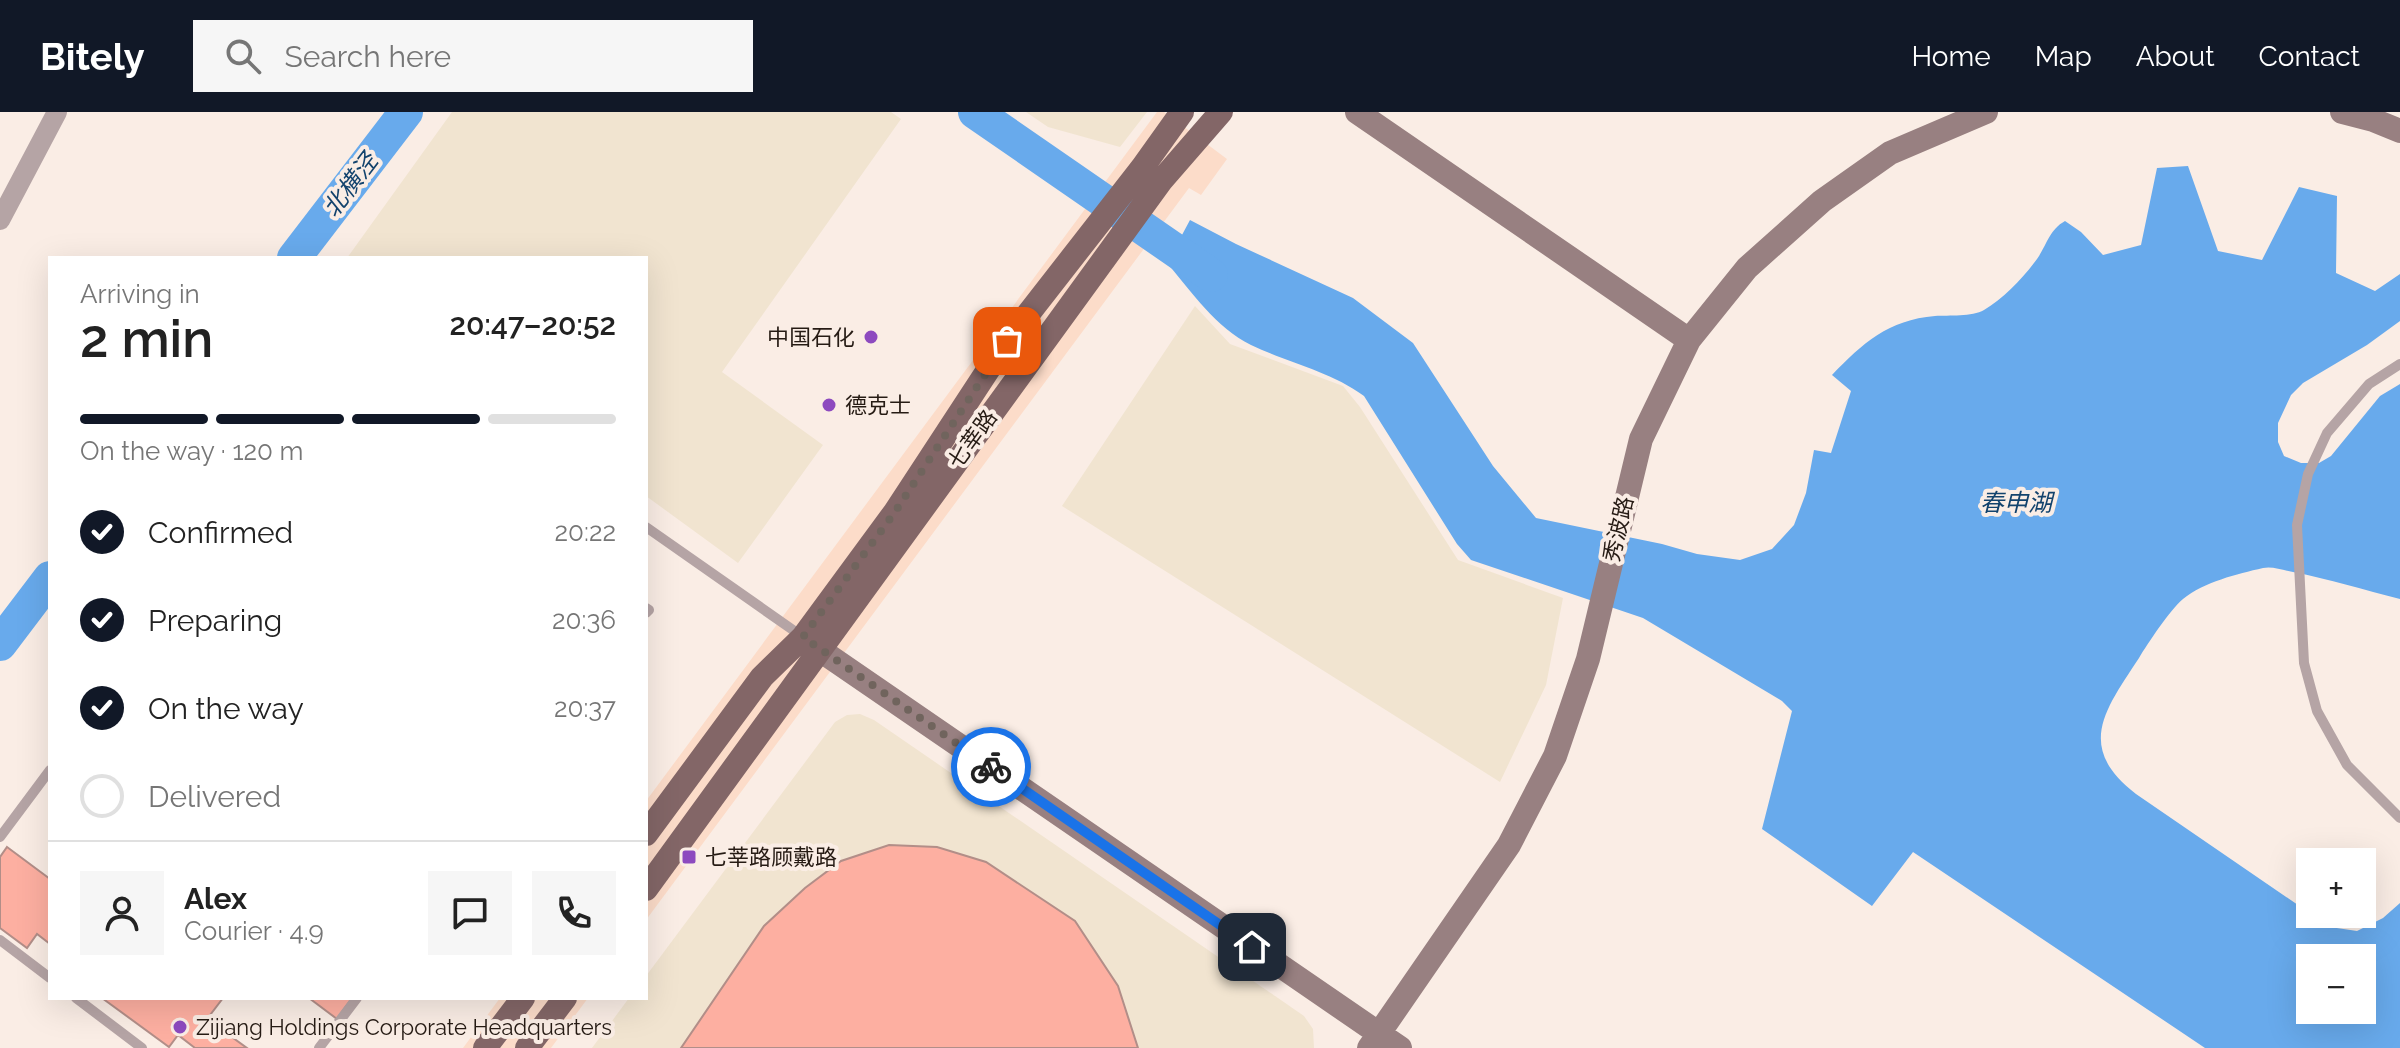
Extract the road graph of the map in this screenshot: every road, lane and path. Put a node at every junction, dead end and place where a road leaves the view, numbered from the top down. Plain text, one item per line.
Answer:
1 (57, 112) edge
2 (1182, 112) edge
3 (1221, 112) edge
4 (1357, 112) edge
5 (1986, 112) edge
6 (2342, 112) edge
7 (2400, 131) edge
8 (1152, 175) junction
9 (0, 220) edge
10 (1689, 340) junction
11 (2400, 364) edge
12 (648, 528) edge
13 (812, 643) junction
14 (48, 773) edge
15 (2400, 818) edge
16 (648, 831) edge
17 (0, 837) edge
18 (648, 886) edge
19 (0, 940) edge
20 (48, 976) edge
21 (79, 1000) edge
22 (355, 1000) edge
23 (521, 1000) edge
24 (563, 1000) edge
25 (1383, 1043) edge
26 (142, 1048) edge
27 (319, 1048) edge
28 (485, 1048) edge
29 (527, 1048) edge

1 - 9 street
2 - 8 main road, 七莘路
3 - 8 main road, 七莘路
4 - 10 street
5 - 10 street, 秀波路
6 - 7 street
8 - 13 main road, 七莘路
8 - 13 main road, 七莘路
10 - 25 street, 秀波路
11 - 15 lane
12 - 13 lane
13 - 16 main road, 七莘路
13 - 18 main road, 七莘路
13 - 25 street
14 - 17 lane
19 - 20 lane
21 - 26 lane
22 - 27 lane
23 - 28 main road
24 - 29 main road

